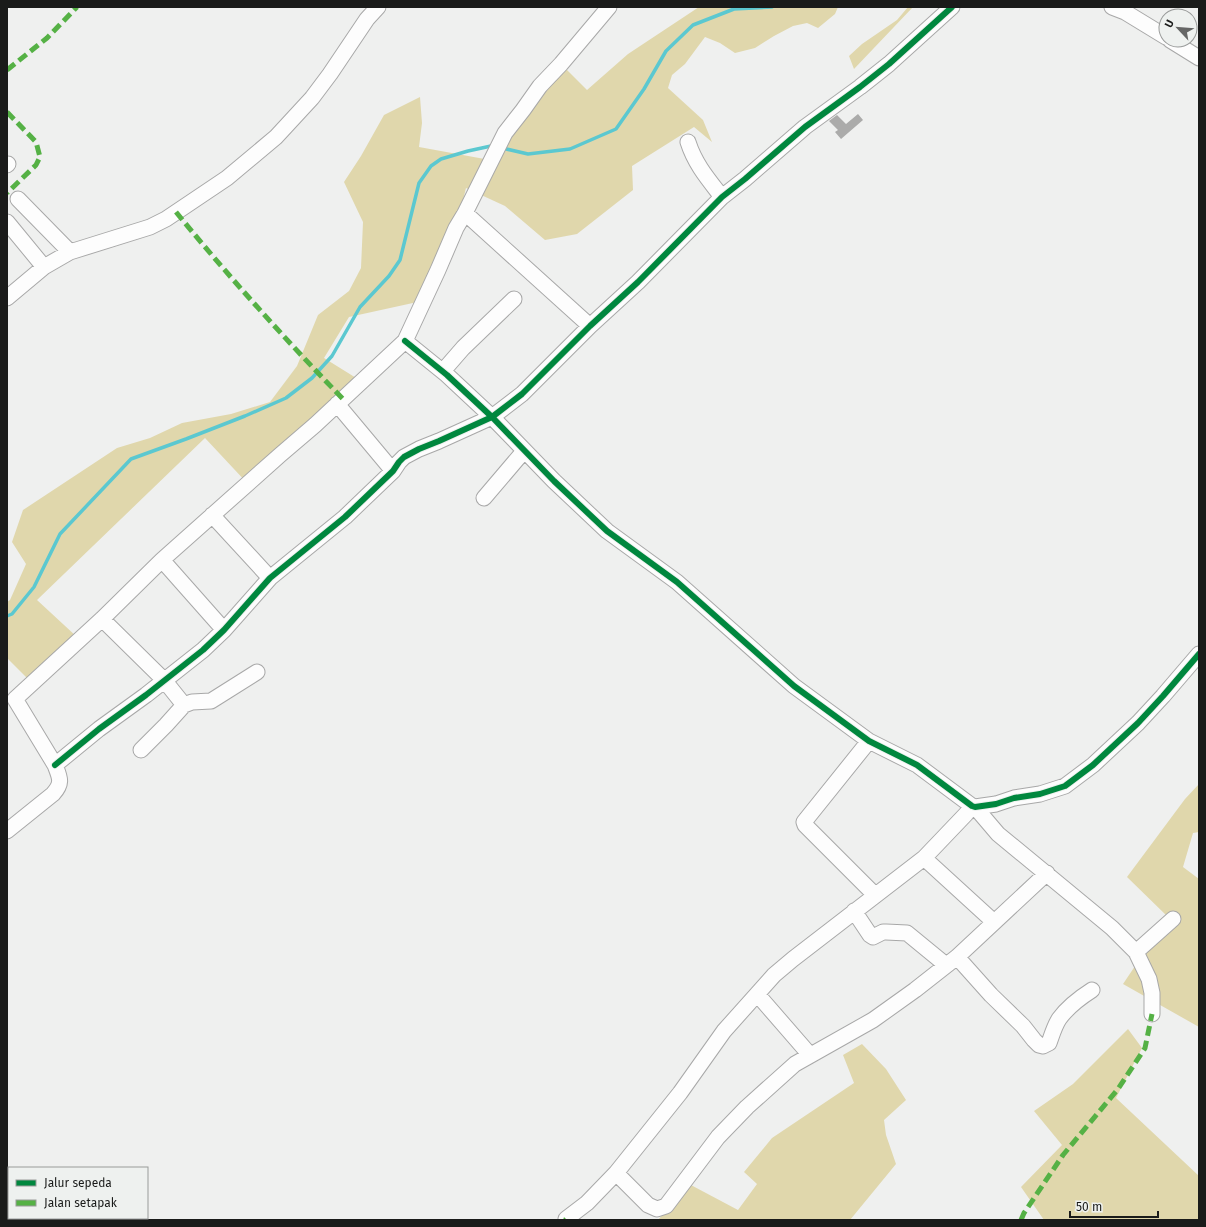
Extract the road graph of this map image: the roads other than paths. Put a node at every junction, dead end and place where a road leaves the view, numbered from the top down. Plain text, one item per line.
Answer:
1 (378, 7) edge
2 (609, 7) edge
3 (952, 7) edge
4 (1112, 7) edge
5 (1158, 32) edge
6 (1183, 48) edge
7 (1199, 58) edge
8 (688, 142) dead end
9 (722, 197) junction
10 (18, 199) dead end
11 (465, 213) junction
12 (7, 222) edge
13 (70, 252) junction
14 (44, 267) junction
15 (7, 298) edge
16 (514, 299) dead end
17 (590, 326) junction
18 (405, 341) junction
19 (443, 371) junction
20 (337, 404) junction
21 (492, 417) junction
22 (524, 451) junction
23 (393, 471) junction
24 (484, 498) dead end
25 (212, 515) junction
26 (162, 560) junction
27 (270, 578) junction
28 (102, 619) junction
29 (224, 630) junction
30 (1197, 659) edge
31 (257, 672) dead end
32 (164, 680) junction
33 (11, 702) edge
34 (184, 705) junction
35 (869, 741) junction
36 (141, 750) dead end
37 (55, 765) junction
38 (974, 806) junction
39 (7, 831) edge
40 (924, 858) junction
41 (1047, 873) junction
42 (875, 895) junction
43 (854, 911) junction
44 (1173, 919) dead end
45 (994, 922) junction
46 (1136, 952) junction
47 (951, 961) junction
48 (1092, 990) dead end
49 (758, 994) junction
50 (1152, 1014) dead end
51 (810, 1055) junction
52 (616, 1173) junction
53 (566, 1220) edge

1 - 13 street
2 - 11 street
3 - 9 street
4 - 5 street
6 - 7 street
8 - 9 street
9 - 17 street
10 - 13 street
11 - 17 street
11 - 18 street
12 - 14 street
13 - 14 street
14 - 15 street
16 - 19 street
17 - 21 street
18 - 19 street
18 - 20 street
19 - 21 street
20 - 23 street
20 - 25 street
21 - 22 street
21 - 23 street
22 - 24 street
22 - 35 street
23 - 27 street
25 - 26 street
25 - 27 street
26 - 28 street
26 - 29 street
27 - 29 street
28 - 32 street
28 - 33 street
29 - 32 street
30 - 38 street
31 - 34 street
32 - 34 street
32 - 37 street
33 - 37 street
34 - 36 street
35 - 38 street
35 - 42 street
37 - 39 street
38 - 40 street
38 - 41 street
40 - 42 street
40 - 45 street
41 - 45 street
41 - 46 street
42 - 43 street
43 - 47 street
43 - 49 street
44 - 46 street
45 - 47 street
46 - 50 street
47 - 48 street
47 - 51 street
49 - 51 street
49 - 52 street
51 - 52 street
52 - 53 street

